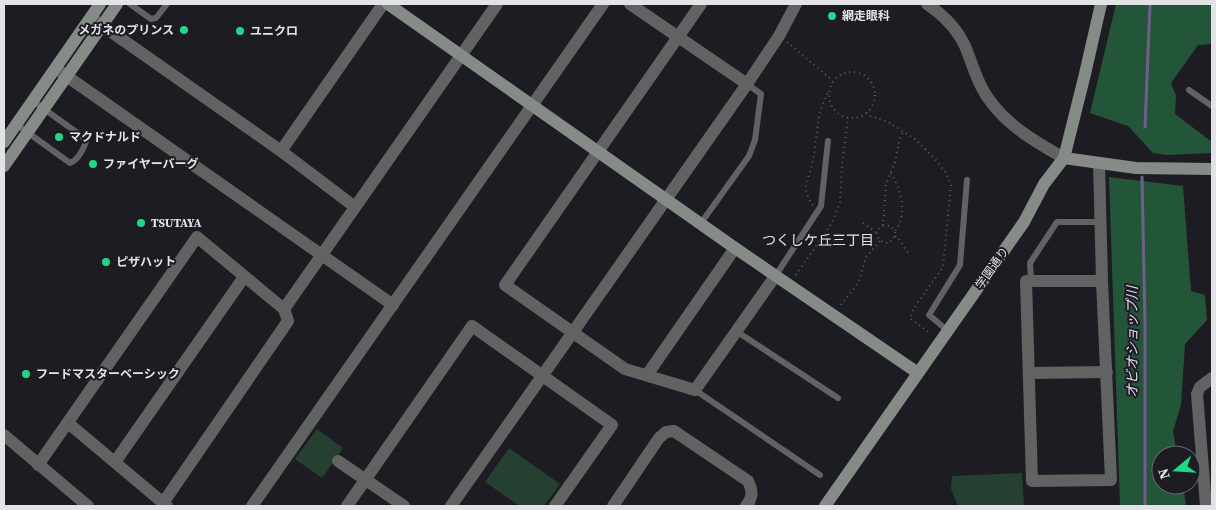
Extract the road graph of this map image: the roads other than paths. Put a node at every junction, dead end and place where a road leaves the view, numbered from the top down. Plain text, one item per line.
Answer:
1 (100, 4) edge
2 (117, 4) edge
3 (130, 4) edge
4 (167, 4) edge
5 (383, 4) edge
6 (388, 4) edge
7 (497, 4) edge
8 (603, 4) edge
9 (630, 4) edge
10 (701, 4) edge
11 (796, 4) edge
12 (927, 4) edge
13 (1101, 4) edge
14 (91, 18) junction
15 (102, 26) junction
16 (678, 37) junction
17 (462, 56) junction
18 (56, 68) junction
19 (66, 76) junction
20 (747, 84) junction
21 (1189, 90) dead end
22 (33, 101) junction
23 (533, 105) junction
24 (1212, 106) edge
25 (44, 108) junction
26 (16, 124) junction
27 (27, 132) junction
28 (828, 141) dead end
29 (4, 142) edge
30 (281, 151) junction
31 (598, 152) junction
32 (1064, 158) junction
33 (1099, 163) junction
34 (4, 166) edge
35 (1212, 169) edge
36 (967, 180) dead end
37 (666, 199) junction
38 (356, 206) junction
39 (1100, 222) junction
40 (701, 223) junction
41 (735, 248) junction
42 (322, 255) junction
43 (776, 275) junction
44 (244, 278) junction
45 (1031, 280) junction
46 (1102, 281) junction
47 (393, 305) junction
48 (284, 309) junction
49 (736, 331) junction
50 (573, 332) junction
51 (945, 336) junction
52 (1107, 372) junction
53 (1028, 373) junction
54 (918, 374) junction
55 (647, 375) junction
56 (542, 376) junction
57 (1212, 378) edge
58 (695, 390) junction
59 (838, 398) dead end
60 (68, 423) junction
61 (4, 436) edge
62 (338, 461) dead end
63 (116, 462) junction
64 (38, 465) junction
65 (1207, 466) edge
66 (820, 475) dead end
67 (366, 480) junction
68 (165, 505) edge
69 (88, 506) edge
70 (252, 506) edge
71 (347, 506) edge
72 (404, 506) edge
73 (451, 506) edge
74 (555, 506) edge
75 (613, 506) edge
76 (746, 506) edge
77 (825, 506) edge
78 (1206, 506) edge

1 - 14 street
2 - 15 street
3 - 4 lane
5 - 30 street
6 - 17 street
7 - 17 street
8 - 23 street
9 - 16 street
10 - 16 street
11 - 20 street
12 - 32 street
13 - 32 street, 学園通り
14 - 15 street
14 - 18 street
15 - 19 street
15 - 30 street
16 - 20 street
16 - 31 street
17 - 23 street
17 - 38 street
18 - 19 street
18 - 22 street
19 - 25 street
19 - 42 street
20 - 37 street
20 - 40 lane
21 - 24 lane
22 - 25 lane
22 - 26 street
23 - 31 street
23 - 47 street
25 - 27 street
25 - 27 lane
26 - 27 lane
26 - 29 street
27 - 34 street
28 - 43 lane
30 - 38 street
31 - 37 street
31 - 50 street
32 - 33 street
32 - 51 street, 学園通り
33 - 35 street
33 - 39 street
36 - 51 lane
37 - 40 street
37 - 50 street
38 - 42 street
39 - 45 lane
39 - 46 street
40 - 41 street
41 - 43 street
41 - 55 street
42 - 47 street
42 - 48 street
43 - 49 street
43 - 54 street
44 - 48 street
44 - 60 street
44 - 63 street
45 - 46 street
45 - 53 street
46 - 52 street
47 - 70 street
48 - 68 street
49 - 58 street
49 - 59 lane
50 - 55 street
50 - 56 street
51 - 54 street, 学園通り
52 - 53 street
52 - 53 street
54 - 77 street, 学園通り
55 - 58 street
56 - 67 street
56 - 73 street
56 - 74 street
57 - 65 street
58 - 66 lane
60 - 63 street
60 - 64 street
61 - 64 street
62 - 67 street
63 - 68 street
64 - 69 street
65 - 78 street
67 - 71 street
67 - 72 street
75 - 76 street

